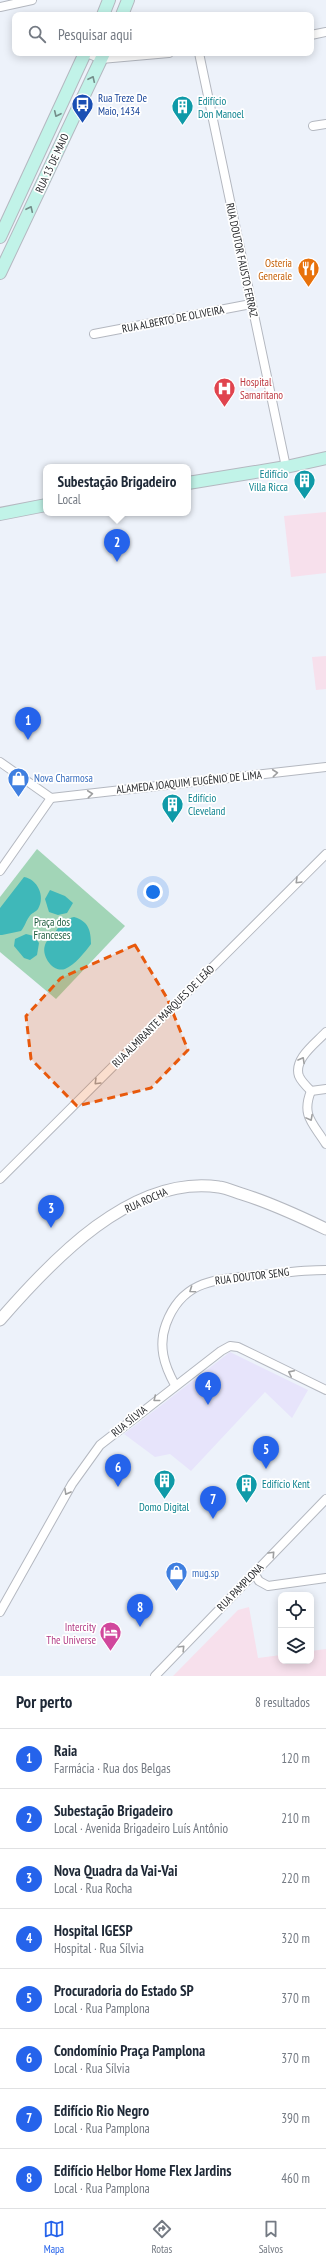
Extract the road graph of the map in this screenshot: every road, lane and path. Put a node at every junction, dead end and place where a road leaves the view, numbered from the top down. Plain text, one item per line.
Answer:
1 (32, 0) edge
2 (110, 0) edge
3 (128, 0) edge
4 (0, 7) edge
5 (104, 12) edge
6 (123, 12) edge
7 (326, 32) edge
8 (314, 34) edge
9 (85, 56) edge
10 (103, 56) edge
11 (200, 56) edge
12 (326, 124) edge
13 (312, 126) dead end
14 (0, 238) edge
15 (14, 244) junction
16 (1, 272) edge
17 (251, 304) junction
18 (94, 334) dead end
19 (326, 458) edge
20 (286, 467) junction
21 (191, 483) edge
22 (43, 506) edge
23 (0, 514) edge
24 (0, 762) edge
25 (326, 767) edge
26 (51, 798) junction
27 (326, 854) edge
28 (0, 871) edge
29 (326, 1032) edge
30 (326, 1089) edge
31 (311, 1091) junction
32 (326, 1144) edge
33 (0, 1179) edge
34 (326, 1229) edge
35 (326, 1270) edge
36 (0, 1320) edge
37 (175, 1384) junction
38 (326, 1390) edge
39 (326, 1499) edge
40 (254, 1573) junction
41 (326, 1578) edge
42 (0, 1612) edge
43 (155, 1676) edge

1 - 4 street
2 - 5 main road
3 - 6 main road
7 - 8 street
9 -> 14 main road, RUA 13 DE MAIO
15 -> 10 main road, RUA 13 DE MAIO
11 - 17 street, RUA DOUTOR FAUSTO FERRAZ
12 - 13 street
14 - 15 street
15 - 16 main road, RUA 13 DE MAIO
17 - 18 street, RUA ALBERTO DE OLIVEIRA
17 - 20 street, RUA DOUTOR FAUSTO FERRAZ
19 - 20 main road
20 - 21 main road
22 - 23 main road
24 - 26 street
26 -> 25 street, ALAMEDA JOAQUIM EUGÊNIO DE LIMA
26 - 28 street
27 -> 33 street, RUA ALMIRANTE MARQUES DE LEÃO
31 -> 29 street
30 - 31 street
31 -> 32 street
34 - 36 street, RUA ROCHA
35 -> 37 street, RUA DOUTOR SENG
38 -> 37 street, RUA SÍLVIA
37 -> 42 street, RUA SÍLVIA
40 -> 39 street, RUA PAMPLONA
40 - 41 street
43 -> 40 street, RUA PAMPLONA

